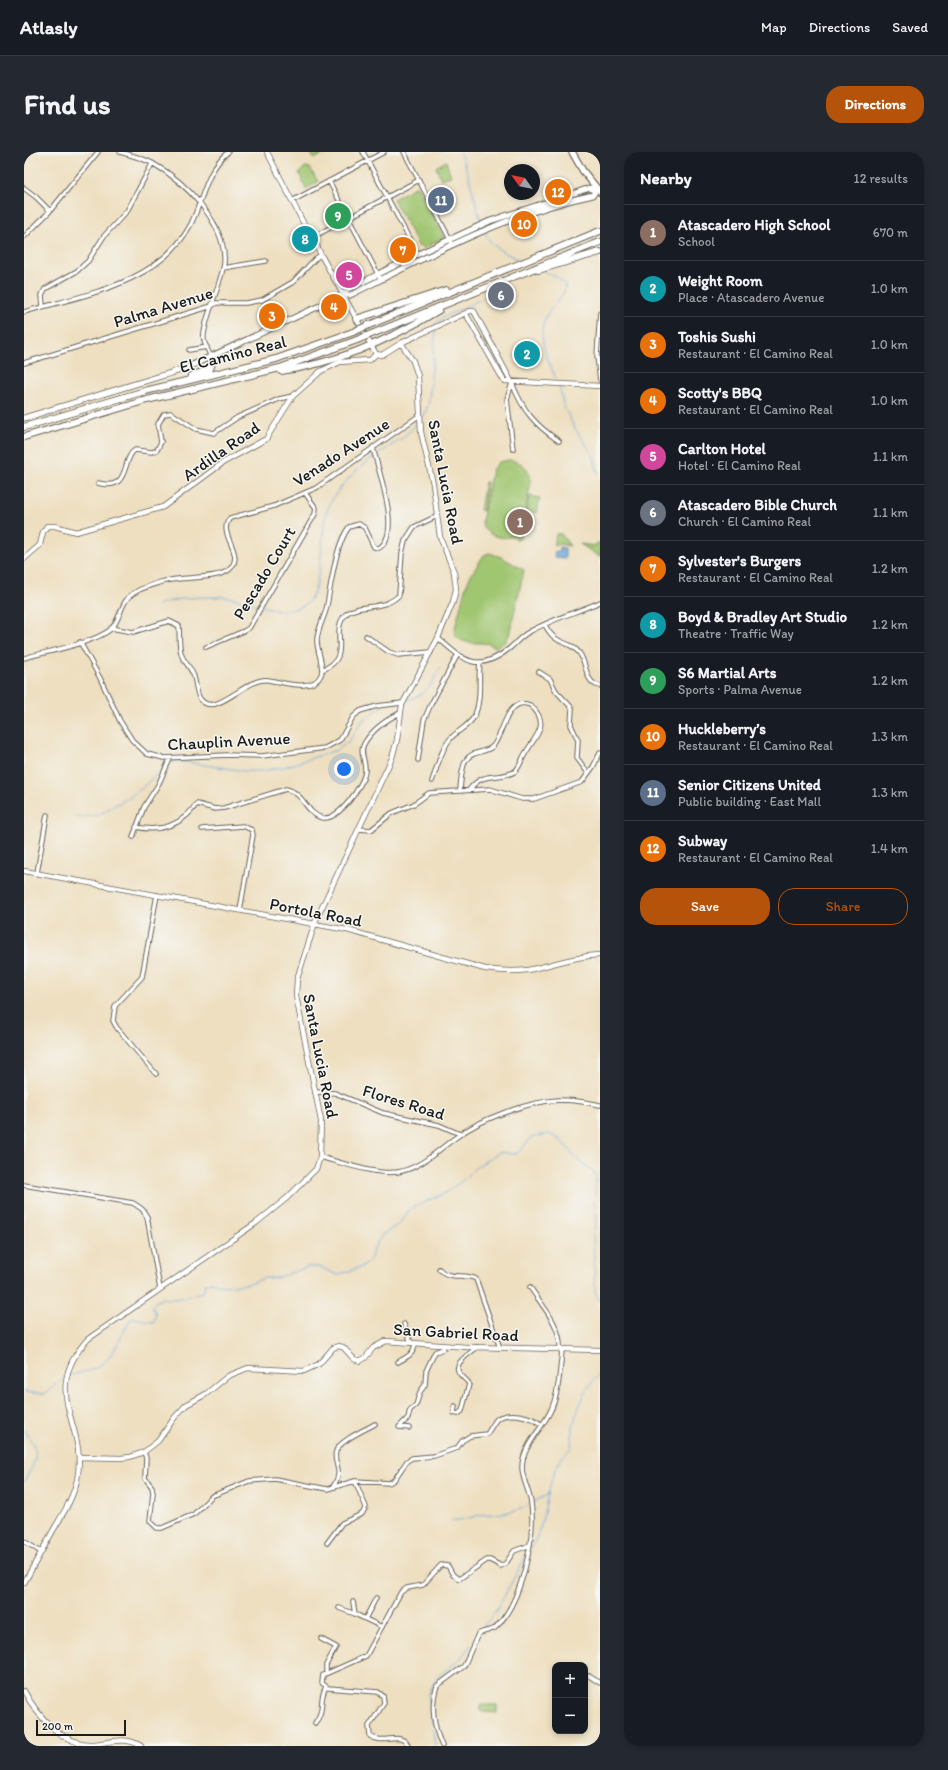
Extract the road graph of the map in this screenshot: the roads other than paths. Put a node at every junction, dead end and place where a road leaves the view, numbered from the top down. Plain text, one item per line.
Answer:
1 (98, 152) edge
2 (120, 152) edge
3 (228, 152) edge
4 (267, 152) edge
5 (363, 152) edge
6 (384, 152) edge
7 (404, 152) edge
8 (572, 152) edge
9 (368, 161) junction
10 (152, 164) junction
11 (419, 180) junction
12 (329, 181) junction
13 (24, 188) edge
14 (598, 190) edge
15 (388, 197) junction
16 (292, 201) junction
17 (200, 204) junction
18 (50, 211) junction
19 (349, 218) junction
20 (307, 228) junction
21 (600, 231) edge
22 (24, 237) edge
23 (313, 237) junction
24 (450, 239) junction
25 (600, 242) edge
26 (453, 245) junction
27 (320, 252) junction
28 (600, 252) edge
29 (418, 254) junction
30 (420, 260) junction
31 (266, 261) dead end
32 (223, 268) junction
33 (536, 269) junction
34 (379, 277) junction
35 (476, 282) junction
36 (343, 295) junction
37 (452, 302) junction
38 (43, 306) junction
39 (212, 306) junction
40 (24, 312) edge
41 (600, 313) edge
42 (466, 314) junction
43 (356, 319) junction
44 (401, 343) junction
45 (207, 347) junction
46 (371, 347) junction
47 (189, 350) dead end
48 (376, 354) junction
49 (211, 357) junction
50 (24, 363) edge
51 (259, 374) junction
52 (600, 380) edge
53 (179, 383) junction
54 (512, 383) junction
55 (600, 386) edge
56 (293, 396) junction
57 (420, 415) junction
58 (24, 418) edge
59 (24, 427) edge
60 (24, 437) edge
61 (559, 441) dead end
62 (373, 447) junction
63 (513, 448) dead end
64 (98, 483) dead end
65 (305, 493) junction
66 (437, 516) junction
67 (24, 558) edge
68 (600, 602) edge
69 (545, 625) junction
70 (111, 628) junction
71 (366, 636) dead end
72 (438, 638) junction
73 (80, 642) junction
74 (206, 647) dead end
75 (431, 652) junction
76 (457, 656) junction
77 (24, 658) edge
78 (480, 662) junction
79 (322, 670) junction
80 (539, 672) dead end
81 (600, 686) edge
82 (402, 703) junction
83 (400, 713) junction
84 (600, 753) edge
85 (170, 759) junction
86 (418, 760) dead end
87 (588, 773) junction
88 (432, 781) dead end
89 (460, 790) junction
90 (469, 790) junction
91 (47, 815) dead end
92 (136, 827) junction
93 (359, 829) junction
94 (202, 830) dead end
95 (132, 837) dead end
96 (24, 871) edge
97 (37, 873) junction
98 (157, 895) junction
99 (240, 910) junction
100 (315, 923) junction
101 (600, 955) edge
102 (156, 1074) dead end
103 (315, 1092) junction
104 (600, 1105) edge
105 (461, 1134) junction
106 (320, 1158) junction
107 (24, 1185) edge
108 (439, 1269) dead end
109 (530, 1287) dead end
110 (160, 1288) junction
111 (404, 1324) dead end
112 (413, 1343) junction
113 (444, 1346) junction
114 (477, 1347) junction
115 (500, 1348) junction
116 (561, 1350) junction
117 (600, 1350) edge
118 (398, 1362) dead end
119 (455, 1406) dead end
120 (375, 1424) dead end
121 (542, 1425) junction
122 (409, 1428) dead end
123 (144, 1452) junction
124 (79, 1457) junction
125 (355, 1481) junction
126 (332, 1488) junction
127 (24, 1541) edge
128 (327, 1543) dead end
129 (530, 1545) junction
130 (41, 1552) junction
131 (24, 1582) edge
132 (376, 1598) dead end
133 (353, 1602) dead end
134 (339, 1608) dead end
135 (355, 1614) junction
136 (365, 1619) junction
137 (382, 1627) junction
138 (321, 1640) dead end
139 (326, 1672) junction
140 (589, 1676) dead end
141 (600, 1683) edge
142 (326, 1687) junction
143 (24, 1691) edge
144 (315, 1722) dead end
145 (387, 1744) edge
146 (141, 1746) edge
147 (409, 1746) edge
148 (442, 1746) edge

1 - 18 street
2 - 10 street
3 - 17 street
4 - 16 street
5 - 9 street
6 - 9 street
7 - 11 street
8 - 14 main road
9 - 12 street
9 - 15 street
10 - 17 street
10 - 38 street
11 - 15 street
11 - 24 street
12 - 16 street
12 - 19 street
13 - 18 street
14 - 24 main road, El Camino Real
14 - 26 main road, El Camino Real
15 - 19 street
15 - 29 street
16 - 20 street
17 - 32 street
17 - 38 street
18 - 22 street
19 - 23 street
19 - 34 street
20 - 23 street
20 - 27 street
21 - 35 highway, El Camino Real
23 - 27 street
24 - 26 street
24 - 29 main road, El Camino Real
25 - 33 highway, El Camino Real
26 - 30 main road, El Camino Real
27 - 36 street
27 - 39 street, Palma Avenue
28 - 33 highway
29 - 30 street
29 - 34 main road, El Camino Real
30 - 34 main road, El Camino Real
31 - 32 street
32 - 39 street
33 - 37 highway, El Camino Real
34 - 36 main road, El Camino Real
35 - 43 highway
35 - 53 highway, El Camino Real, bridge
36 - 43 street
36 - 49 main road, El Camino Real
37 - 46 highway
37 - 51 highway, El Camino Real, bridge
38 - 40 street
39 - 45 street
39 - 50 street, Palma Avenue
41 - 52 street
42 - 44 street, Ardilla Road
42 - 54 street
42 - 54 street
43 - 46 street
44 - 48 street, Ardilla Road
44 - 57 street, Santa Lucia Road
45 - 47 street
45 - 49 street
46 - 48 street
46 - 51 highway
48 - 56 street, Ardilla Road
49 - 53 highway
49 - 58 main road, El Camino Real
51 - 60 highway, El Camino Real
53 - 59 highway, El Camino Real
54 - 55 street
54 - 61 street
54 - 63 street
56 - 64 street
56 - 67 street, Ardilla Road
57 - 62 street, Venado Avenue
57 - 66 street, Santa Lucia Road
62 - 65 street, Venado Avenue
62 - 79 street
65 - 70 street, Venado Avenue
65 - 74 street, Pescado Court
66 - 72 street, Santa Lucia Road
66 - 79 street
68 - 69 street
69 - 78 street
69 - 81 street
70 - 73 street
70 - 79 street
71 - 75 street
72 - 75 street, Santa Lucia Road
72 - 76 street
73 - 77 street
73 - 85 street, Chauplin Avenue
75 - 82 street, Santa Lucia Road
76 - 78 street
76 - 86 street
78 - 88 street
80 - 87 street
82 - 83 street, Santa Lucia Road
82 - 85 street, Chauplin Avenue
83 - 92 street
83 - 93 street, Santa Lucia Road
84 - 87 street
85 - 92 street
87 - 90 street
89 - 90 street
89 - 90 street
89 - 93 street
91 - 97 street
92 - 95 street
93 - 100 street, Santa Lucia Road
94 - 99 street
96 - 97 street, Portola Road
97 - 98 street, Portola Road
98 - 99 street, Portola Road
98 - 102 street
99 - 100 street, Portola Road
100 - 101 street, Portola Road
100 - 103 street, Santa Lucia Road
103 - 105 street, Flores Road
103 - 106 street, Santa Lucia Road
104 - 105 street
105 - 106 street
106 - 110 street, Santa Lucia Road
107 - 110 street
108 - 115 street
109 - 116 street
110 - 124 street, Santa Lucia Road
111 - 112 street
112 - 113 street, San Gabriel Road
112 - 118 street
112 - 123 street, San Gabriel Road
113 - 114 street, San Gabriel Road
113 - 122 street
114 - 115 street, San Gabriel Road
114 - 119 street
115 - 116 street, San Gabriel Road
116 - 117 street, San Gabriel Road
116 - 121 street
120 - 126 street
121 - 125 street
121 - 129 street
123 - 124 street, San Gabriel Road
123 - 126 street
124 - 130 street, Santa Lucia Road
125 - 126 street
125 - 128 street
127 - 130 street
129 - 137 street
129 - 148 street
130 - 131 street, Santa Lucia Road
132 - 136 street
133 - 135 street
134 - 135 street
135 - 136 street
136 - 137 street
137 - 139 street
138 - 139 street
139 - 142 street
140 - 141 street
142 - 144 street
142 - 145 street
143 - 146 street
145 - 147 street

